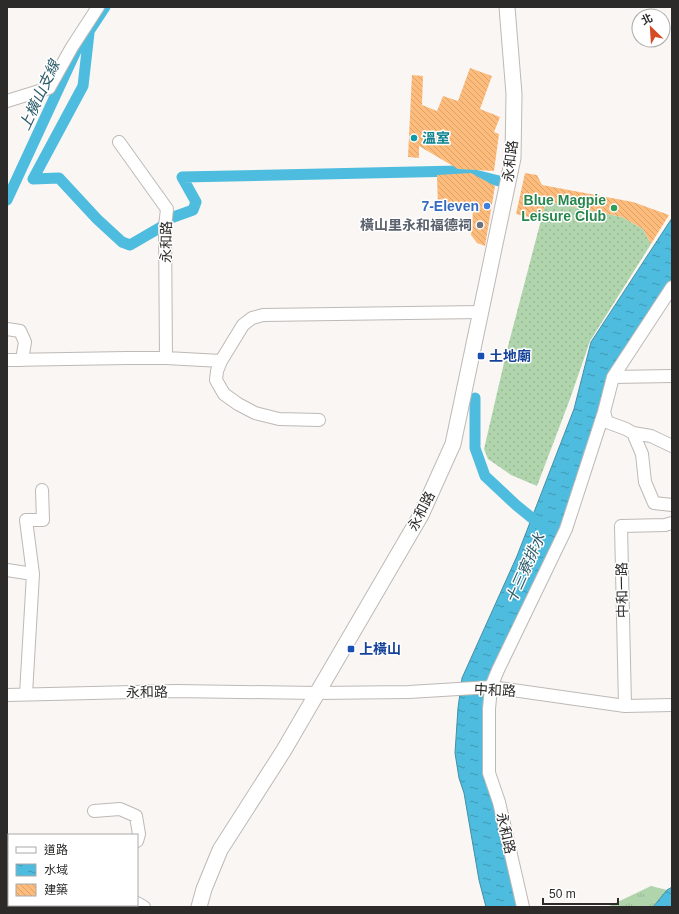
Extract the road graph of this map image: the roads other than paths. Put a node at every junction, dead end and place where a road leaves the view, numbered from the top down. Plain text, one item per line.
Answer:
1 (98, 7) edge
2 (507, 7) edge
3 (7, 101) edge
4 (120, 142) dead end
5 (672, 287) edge
6 (481, 312) junction
7 (7, 329) edge
8 (166, 358) junction
9 (7, 360) edge
10 (22, 360) junction
11 (221, 361) junction
12 (672, 376) edge
13 (613, 377) junction
14 (604, 412) junction
15 (320, 420) dead end
16 (633, 433) junction
17 (672, 446) edge
18 (42, 490) dead end
19 (672, 505) edge
20 (672, 523) edge
21 (7, 570) edge
22 (33, 574) junction
23 (490, 687) junction
24 (316, 693) junction
25 (26, 694) junction
26 (7, 695) edge
27 (672, 705) edge
28 (625, 706) junction
29 (94, 811) dead end
30 (138, 839) edge
31 (199, 907) edge
32 (522, 907) edge

1 - 3 street
2 - 6 main road, 永和路
4 - 8 street, 永和路
5 - 13 street, 永和路
6 - 11 street
6 - 24 main road, 永和路
7 - 10 street
8 - 10 street
8 - 11 street
9 - 10 street
11 - 15 street
12 - 13 street
13 - 14 street, 永和路
14 - 16 street
14 - 23 street, 永和路
16 - 17 street
16 - 19 street
18 - 22 street
20 - 28 street, 中和一路
21 - 22 street
22 - 25 street
23 - 24 street, 中和路
23 - 28 street, 中和路
23 - 32 street, 永和路
24 - 25 street, 永和路
24 - 31 main road, 永和路
25 - 26 street, 永和路
27 - 28 street, 中和路
29 - 30 street

